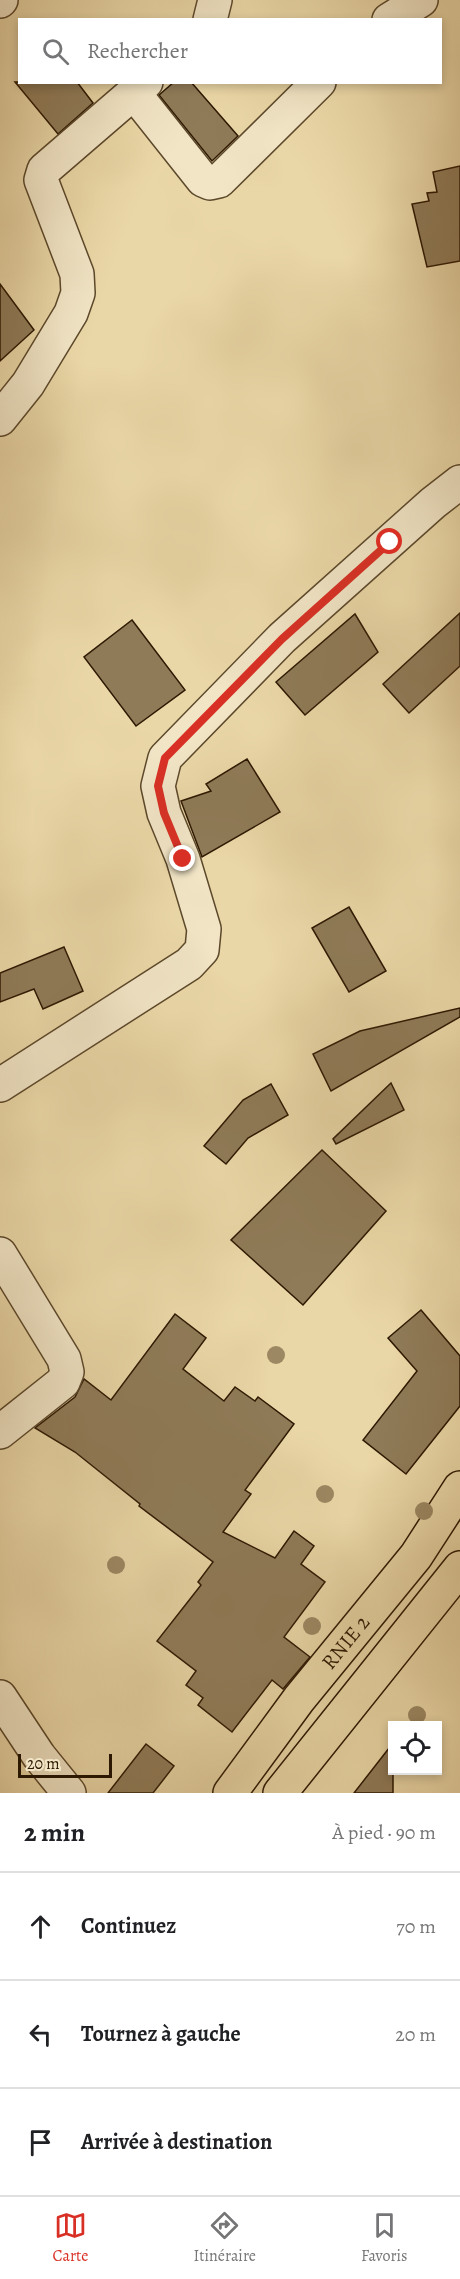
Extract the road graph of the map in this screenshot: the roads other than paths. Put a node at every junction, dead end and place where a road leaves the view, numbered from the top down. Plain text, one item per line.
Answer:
1 (215, 0) edge
2 (421, 0) edge
3 (210, 18) edge
4 (392, 18) edge
5 (317, 84) edge
6 (140, 88) edge
7 (0, 419) edge
8 (460, 482) edge
9 (0, 1085) edge
10 (0, 1254) edge
11 (0, 1432) edge
12 (460, 1488) edge
13 (456, 1581) edge
14 (0, 1697) edge
15 (69, 1793) edge
16 (230, 1793) edge
17 (280, 1793) edge

1 - 3 street
2 - 4 street
5 - 6 street
6 - 7 street
8 - 9 street
10 - 11 street
12 - 16 highway, RNIE 2 / RNIE 2
13 - 17 highway, RNIE 2 / RNIE 2
14 - 15 street

